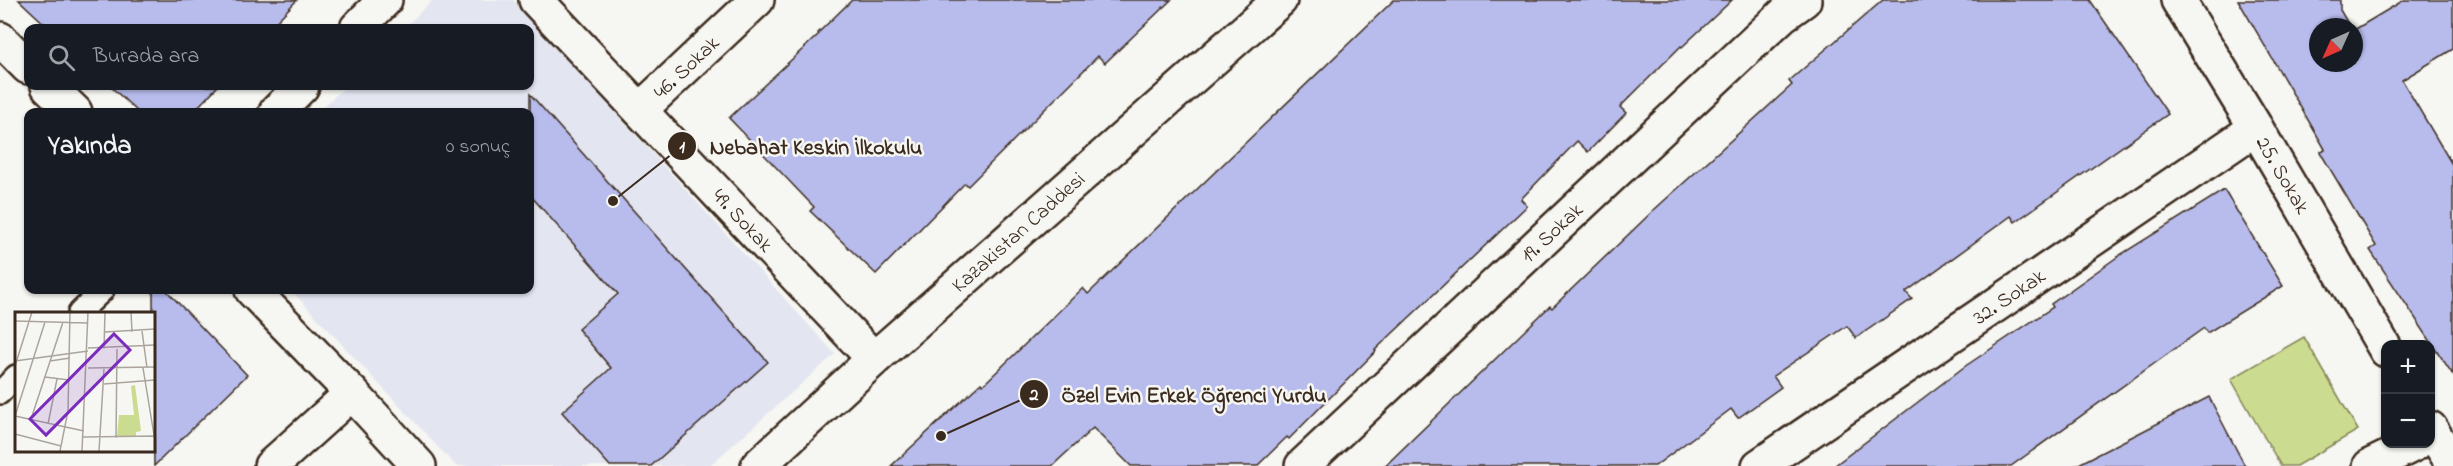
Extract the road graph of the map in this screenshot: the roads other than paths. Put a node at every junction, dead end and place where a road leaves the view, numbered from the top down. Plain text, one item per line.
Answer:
1 (385, 0) edge
2 (536, 0) edge
3 (757, 0) edge
4 (1280, 0) edge
5 (1804, 0) edge
6 (2178, 0) edge
7 (361, 24) edge
8 (0, 39) edge
9 (24, 63) edge
10 (52, 90) edge
11 (298, 90) edge
12 (71, 108) edge
13 (280, 108) edge
14 (640, 110) junction
15 (2256, 128) junction
16 (99, 294) edge
17 (256, 294) edge
18 (80, 312) edge
19 (2381, 343) edge
20 (874, 359) junction
21 (15, 377) edge
22 (0, 393) edge
23 (352, 393) junction
24 (2435, 444) edge
25 (2403, 448) edge
26 (1310, 463) edge
27 (2453, 464) edge
28 (271, 466) edge
29 (419, 466) edge
30 (758, 466) edge
31 (1759, 466) edge
32 (2370, 466) edge

1 - 7 street
2 - 14 street, 49. Sokak
3 - 14 street, 46. Sokak
4 - 20 street, Kazakistan Caddesi
5 - 26 street, 19. Sokak
6 - 15 street, 25. Sokak
8 - 9 street
10 - 12 street
11 - 13 street
14 - 20 street, 49. Sokak
15 - 19 street, 25. Sokak
15 - 31 street, 32. Sokak
16 - 18 lane
17 - 23 street
20 - 30 street, Kazakistan Caddesi
21 - 22 lane
23 - 28 street
23 - 29 street
24 - 27 street
25 - 32 street

